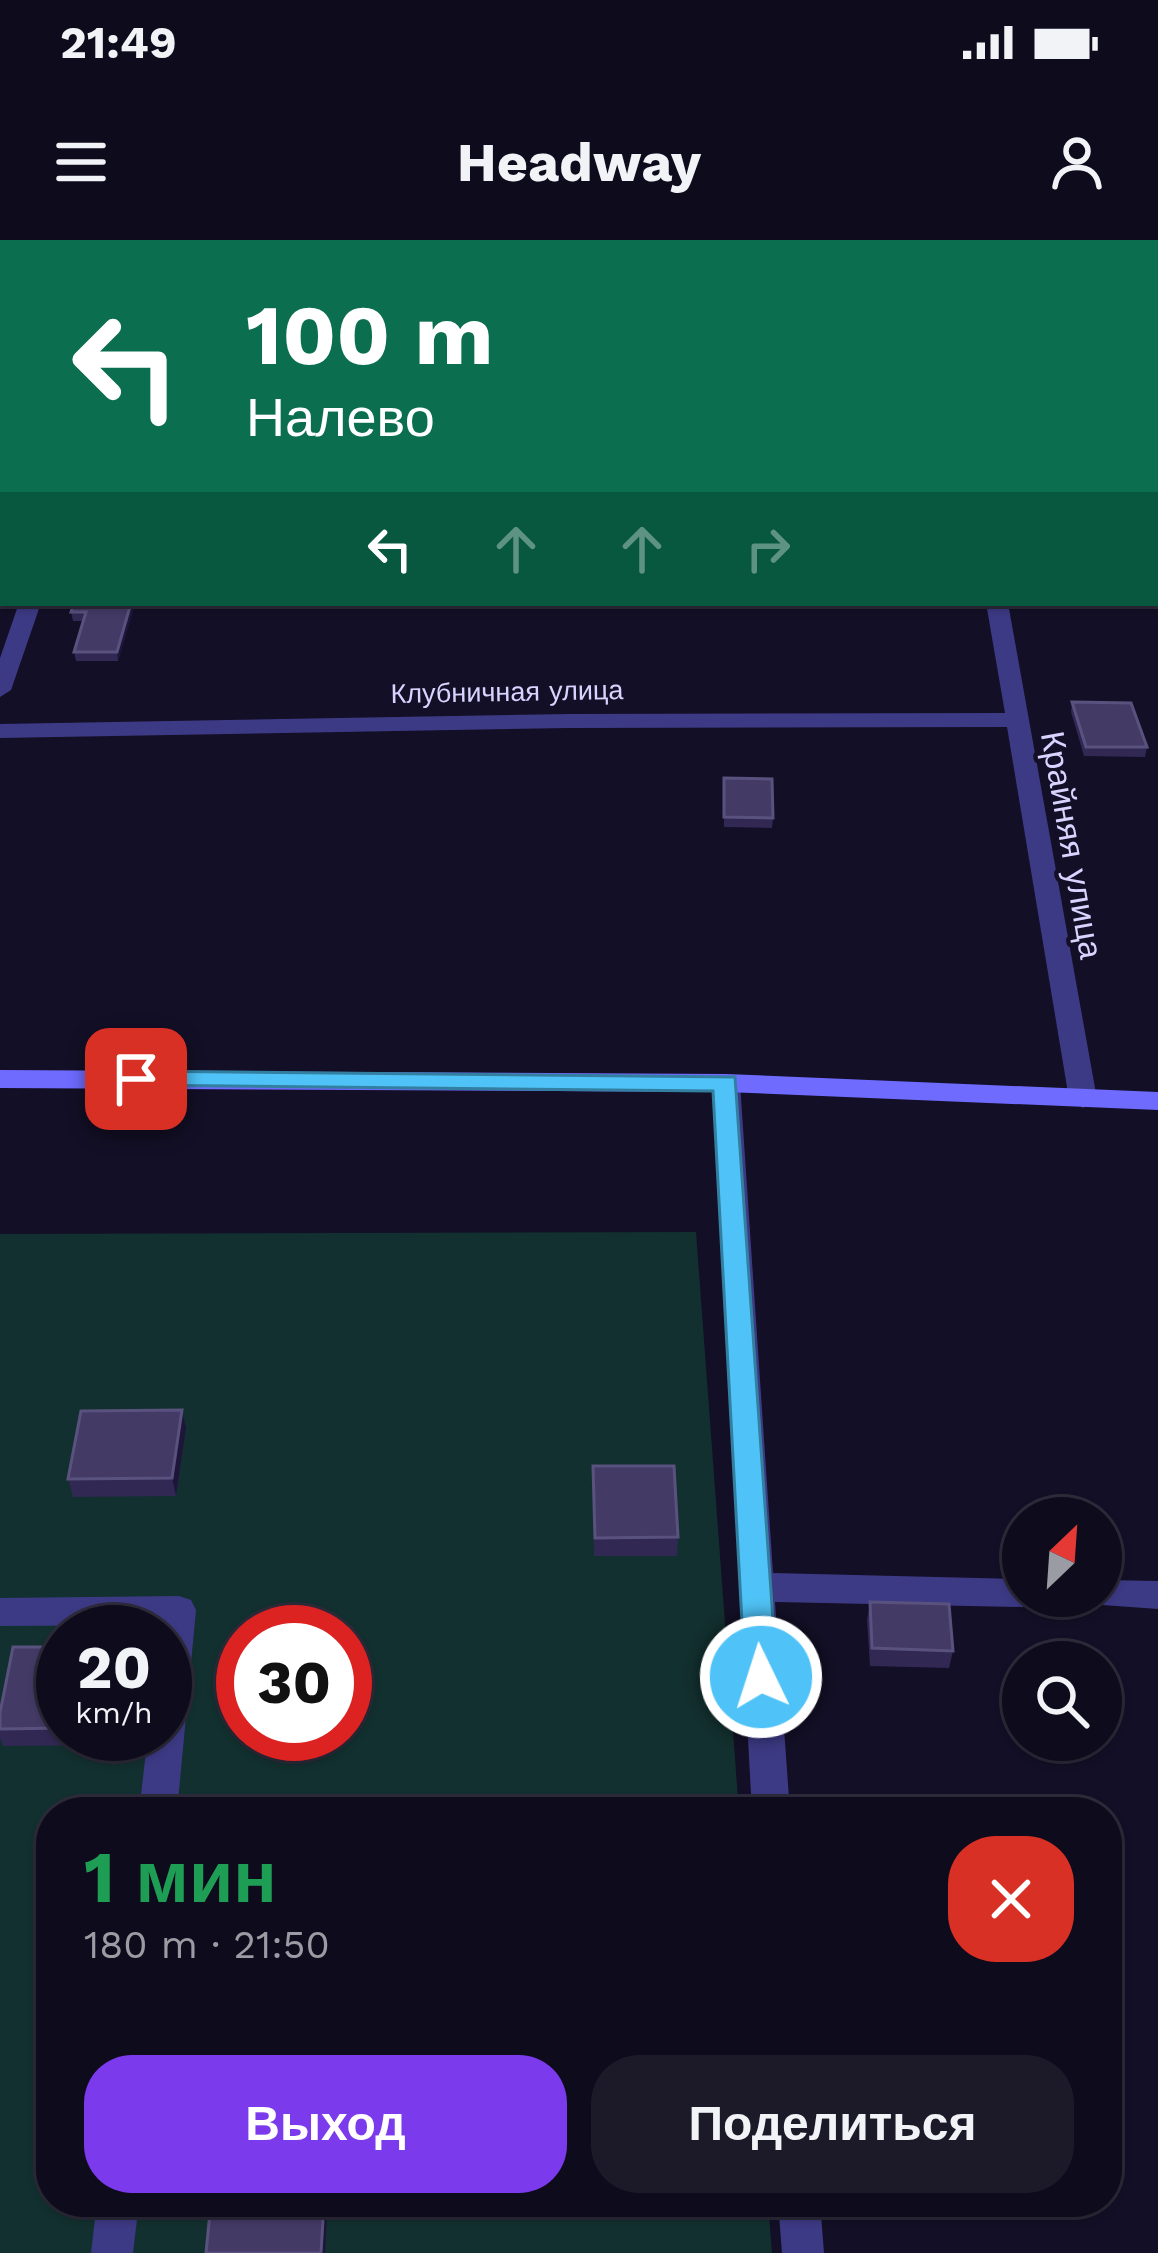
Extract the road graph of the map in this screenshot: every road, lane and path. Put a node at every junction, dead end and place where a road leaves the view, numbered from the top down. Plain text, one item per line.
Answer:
1 (29, 606) edge
2 (997, 606) edge
3 (0, 690) edge
4 (1016, 720) junction
5 (0, 731) edge
6 (0, 1079) edge
7 (726, 1083) junction
8 (1084, 1099) junction
9 (1158, 1101) edge
10 (755, 1587) junction
11 (1002, 1593) edge
12 (1122, 1594) edge
13 (1158, 1595) edge
14 (0, 1612) edge
15 (160, 1797) edge
16 (770, 1797) edge
17 (116, 2217) edge
18 (800, 2217) edge
19 (112, 2253) edge
20 (803, 2253) edge

1 - 3 street
2 - 4 street, Крайняя улица
4 - 5 street, Клубничная улица
4 - 8 street, Крайняя улица
6 - 7 main road
7 - 8 main road
7 - 10 street
8 - 9 main road
10 - 11 street
10 - 16 street
12 - 13 street
14 - 15 street
17 - 19 street
18 - 20 street

